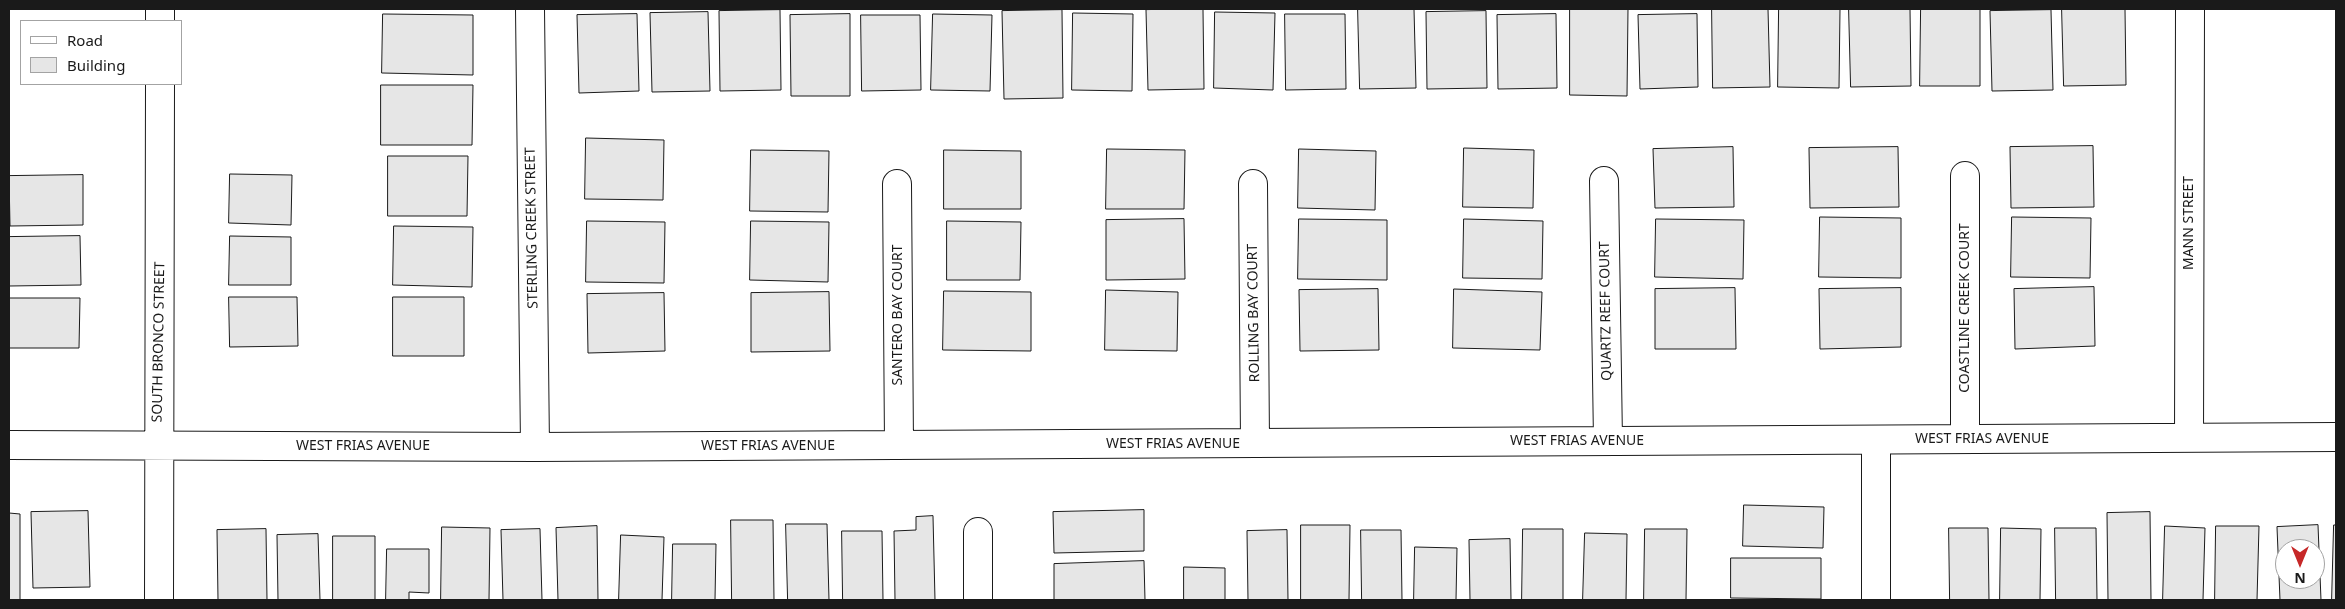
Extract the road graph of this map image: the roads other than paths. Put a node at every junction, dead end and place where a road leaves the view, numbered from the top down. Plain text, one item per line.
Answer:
1 (530, 9) edge
2 (2190, 9) edge
3 (160, 85) edge
4 (1965, 176) dead end
5 (1604, 182) dead end
6 (897, 184) dead end
7 (1253, 184) dead end
8 (2336, 437) edge
9 (2189, 438) junction
10 (1965, 439) junction
11 (1876, 440) junction
12 (1608, 441) junction
13 (1255, 443) junction
14 (9, 444) edge
15 (158, 444) junction
16 (899, 445) junction
17 (535, 447) junction
18 (978, 532) dead end
19 (159, 600) edge
20 (978, 600) edge
21 (1876, 600) edge

1 - 17 street, STERLING CREEK STREET
2 - 9 street, MANN STREET
3 - 15 street, SOUTH BRONCO STREET
4 - 10 street, COASTLINE CREEK COURT
5 - 12 street, QUARTZ REEF COURT
6 - 16 street, SANTERO BAY COURT
7 - 13 street, ROLLING BAY COURT
8 - 9 street, WEST FRIAS AVENUE
9 - 10 street, WEST FRIAS AVENUE
10 - 11 street, WEST FRIAS AVENUE
11 - 12 street, WEST FRIAS AVENUE
11 - 21 street
12 - 13 street, WEST FRIAS AVENUE
13 - 16 street, WEST FRIAS AVENUE
14 - 15 street, WEST FRIAS AVENUE
15 - 17 street, WEST FRIAS AVENUE
15 - 19 street, SOUTH BRONCO STREET
16 - 17 street, WEST FRIAS AVENUE
18 - 20 street

